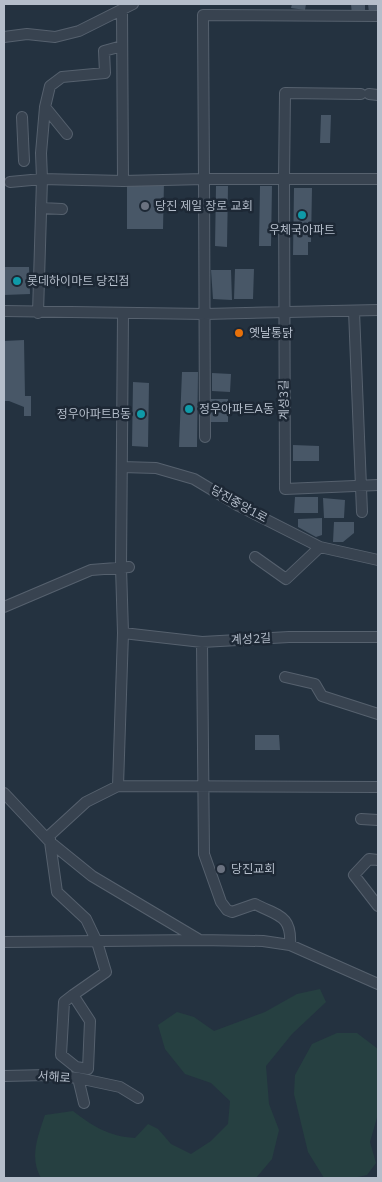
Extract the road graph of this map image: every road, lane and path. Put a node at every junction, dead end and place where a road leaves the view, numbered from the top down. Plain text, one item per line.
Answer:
1 (134, 4) edge
2 (261, 9) edge
3 (122, 10) junction
4 (378, 16) edge
5 (4, 37) edge
6 (122, 46) junction
7 (370, 94) edge
8 (45, 107) junction
9 (22, 117) dead end
10 (67, 134) dead end
11 (23, 147) junction
12 (41, 152) junction
13 (24, 161) dead end
14 (42, 179) junction
15 (284, 179) junction
16 (378, 179) edge
17 (204, 180) junction
18 (122, 181) junction
19 (10, 182) dead end
20 (41, 208) junction
21 (62, 209) dead end
22 (378, 310) edge
23 (4, 312) edge
24 (283, 312) junction
25 (354, 312) junction
26 (38, 313) junction
27 (123, 314) junction
28 (205, 314) junction
29 (205, 437) dead end
30 (122, 468) junction
31 (378, 485) edge
32 (361, 487) junction
33 (362, 512) dead end
34 (320, 547) junction
35 (256, 557) dead end
36 (378, 560) edge
37 (125, 567) junction
38 (4, 607) edge
39 (123, 633) junction
40 (378, 637) edge
41 (202, 642) junction
42 (285, 677) dead end
43 (378, 714) edge
44 (203, 785) junction
45 (118, 786) junction
46 (378, 787) edge
47 (4, 793) edge
48 (361, 819) dead end
49 (378, 820) edge
50 (50, 842) junction
51 (378, 860) edge
52 (378, 906) edge
53 (199, 940) junction
54 (4, 942) edge
55 (97, 942) junction
56 (290, 945) junction
57 (378, 984) edge
58 (73, 995) junction
59 (4, 1076) edge
60 (78, 1078) junction
61 (138, 1098) dead end
62 (84, 1103) dead end

1 - 3 street
2 - 4 street
2 - 17 street
3 - 5 street
3 - 6 street
6 - 8 street
6 - 18 street
7 - 15 street, 계성3길
8 - 10 street
8 - 12 street
9 - 11 street
11 - 12 street
11 - 13 street
12 - 14 street
14 - 18 street
14 - 19 street
14 - 20 street
15 - 16 street
15 - 17 street
15 - 24 street, 계성3길
17 - 18 street
17 - 28 street
20 - 21 street
20 - 26 street
22 - 25 street
23 - 26 street
24 - 25 street
24 - 28 street
24 - 32 street, 계성3길
25 - 32 street
26 - 27 street
27 - 28 street
27 - 30 street
28 - 29 street
30 - 34 street, 당진중앙1로
30 - 37 street
31 - 32 street
32 - 33 street
34 - 35 street
34 - 36 street, 당진중앙1로
37 - 38 street
37 - 39 street
39 - 41 street, 계성2길
39 - 45 street
40 - 41 street, 계성2길
41 - 44 street
42 - 43 street
44 - 45 street
44 - 46 street
44 - 56 street
45 - 50 street
47 - 50 street
48 - 49 street
50 - 53 street
50 - 55 street
51 - 52 street
53 - 55 street
53 - 56 street
54 - 55 street
55 - 58 street
56 - 57 street
58 - 58 street
59 - 60 street, 서해로
60 - 61 street
60 - 62 street, 서해로

